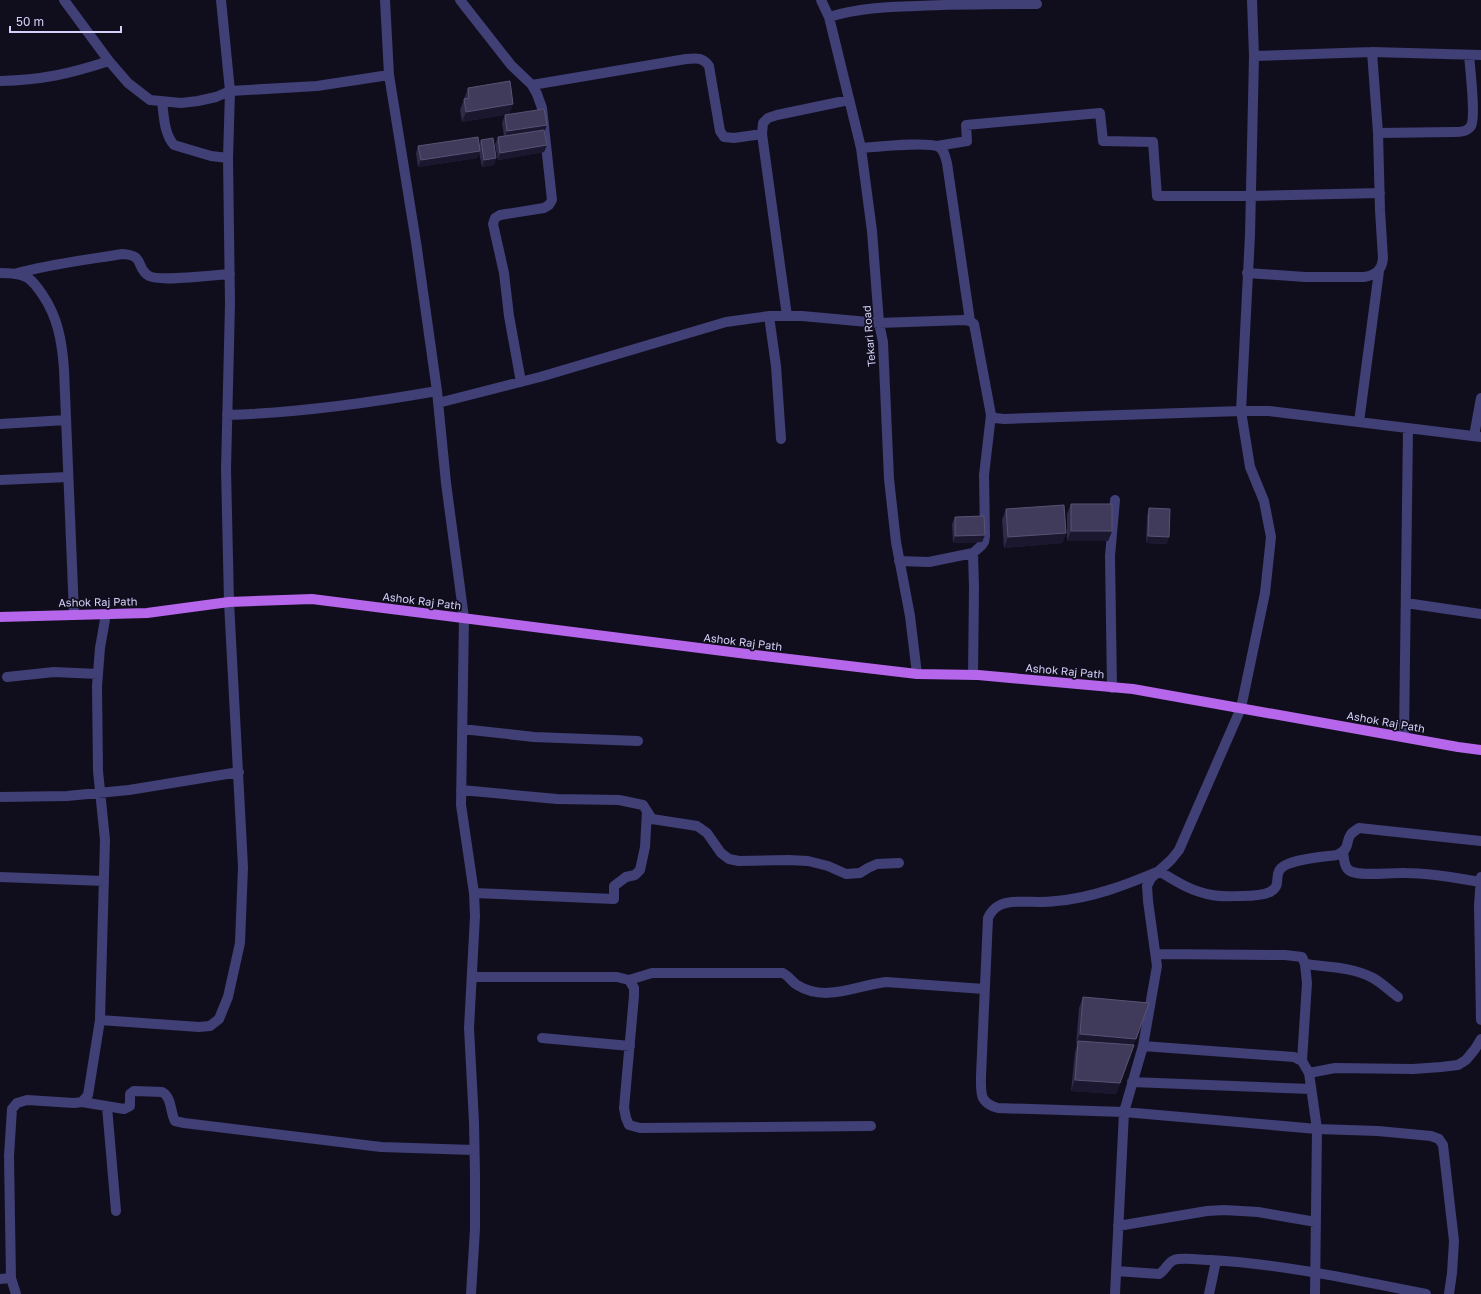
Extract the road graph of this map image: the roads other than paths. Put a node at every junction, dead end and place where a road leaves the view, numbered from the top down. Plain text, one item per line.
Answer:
1 (64, 0) edge
2 (221, 0) edge
3 (385, 0) edge
4 (460, 0) edge
5 (821, 0) edge
6 (1252, 0) edge
7 (1037, 4) dead end
8 (829, 17) junction
9 (1372, 52) junction
10 (1468, 55) junction
11 (1481, 55) edge
12 (1254, 56) junction
13 (109, 61) junction
14 (389, 75) junction
15 (0, 81) edge
16 (532, 85) junction
17 (230, 91) junction
18 (850, 100) junction
19 (162, 102) junction
20 (1378, 133) junction
21 (762, 134) junction
22 (937, 146) junction
23 (861, 148) junction
24 (228, 158) junction
25 (1380, 193) junction
26 (1251, 196) junction
27 (1379, 271) junction
28 (0, 273) edge
29 (1248, 273) junction
30 (14, 274) junction
31 (230, 274) junction
32 (769, 316) junction
33 (787, 316) junction
34 (970, 321) junction
35 (879, 323) junction
36 (521, 382) junction
37 (437, 391) junction
38 (1481, 398) edge
39 (438, 403) junction
40 (1241, 411) junction
41 (227, 415) junction
42 (991, 415) junction
43 (66, 420) junction
44 (1359, 422) junction
45 (0, 424) edge
46 (1408, 428) junction
47 (1477, 436) edge
48 (781, 439) dead end
49 (68, 477) junction
50 (0, 480) edge
51 (1115, 500) dead end
52 (973, 553) junction
53 (899, 561) junction
54 (229, 602) junction
55 (1406, 603) junction
56 (74, 614) junction
57 (106, 614) junction
58 (1481, 614) edge
59 (0, 616) edge
60 (464, 618) junction
61 (98, 674) junction
62 (918, 674) junction
63 (973, 675) junction
64 (7, 677) dead end
65 (1112, 688) junction
66 (1241, 708) junction
67 (462, 729) junction
68 (1404, 738) junction
69 (638, 741) dead end
70 (1481, 750) edge
71 (239, 772) junction
72 (461, 790) junction
73 (100, 793) junction
74 (0, 797) edge
75 (647, 811) junction
76 (1481, 841) edge
77 (1343, 852) junction
78 (899, 863) dead end
79 (1159, 871) junction
80 (0, 877) edge
81 (1481, 880) edge
82 (104, 881) junction
83 (474, 893) junction
84 (1156, 954) junction
85 (1305, 964) junction
86 (472, 977) junction
87 (629, 980) junction
88 (984, 989) junction
89 (1398, 997) dead end
90 (100, 1020) junction
91 (1481, 1020) edge
92 (542, 1038) dead end
93 (1481, 1039) edge
94 (630, 1046) junction
95 (1143, 1046) junction
96 (1302, 1062) junction
97 (1310, 1073) junction
98 (1132, 1082) junction
99 (1312, 1089) junction
100 (82, 1102) junction
101 (107, 1107) junction
102 (1124, 1112) junction
103 (871, 1126) dead end
104 (1316, 1129) junction
105 (474, 1150) junction
106 (5, 1156) edge
107 (116, 1211) dead end
108 (5, 1214) edge
109 (1316, 1222) junction
110 (1118, 1226) junction
111 (1216, 1261) junction
112 (1116, 1271) junction
113 (1315, 1273) junction
114 (11, 1278) junction
115 (0, 1279) edge
116 (16, 1294) edge
117 (471, 1294) edge
118 (1115, 1294) edge
119 (1209, 1294) edge
120 (1315, 1294) edge
121 (1426, 1294) edge
122 (1449, 1294) edge

1 - 13 street
2 - 17 street
3 - 14 street
4 - 16 street
5 - 8 street, Tekari Road
6 - 12 street
7 - 8 street
8 - 18 street, Tekari Road
9 - 10 street
9 - 12 street
9 - 20 street
10 - 11 street
10 - 20 street
12 - 26 street
13 - 15 street
13 - 19 street
14 - 17 street
14 - 37 street
16 - 21 street
16 - 36 street
17 - 19 street
17 - 24 street
18 - 21 street
18 - 23 street, Tekari Road
19 - 24 street
20 - 25 street
21 - 33 street
22 - 23 street
22 - 26 street
22 - 34 street
23 - 35 street, Tekari Road
24 - 31 street
25 - 26 street
25 - 27 street
26 - 29 street
27 - 29 street
27 - 44 street
28 - 30 street
29 - 40 street
30 - 31 street
30 - 43 street
31 - 41 street
32 - 33 street
32 - 36 street
32 - 48 street
33 - 35 street
34 - 35 street
34 - 42 street
35 - 53 street, Tekari Road
36 - 39 street
37 - 39 street
37 - 41 street
38 - 47 street
39 - 60 street
40 - 42 street
40 - 44 street
40 - 66 street
41 - 54 street
42 - 52 street
43 - 45 street
43 - 49 street
44 - 46 street
46 - 47 street
46 - 55 street
49 - 50 street
49 - 56 street
51 - 65 street
52 - 53 street
52 - 63 street
53 - 62 street, Tekari Road
54 - 57 main road, Ashok Raj Path
54 - 60 main road, Ashok Raj Path
54 - 71 street
55 - 58 street
55 - 68 street
56 - 57 main road, Ashok Raj Path
56 - 59 main road, Ashok Raj Path
57 - 61 street
60 - 62 main road, Ashok Raj Path
60 - 67 street
61 - 64 street
61 - 73 street
62 - 63 main road, Ashok Raj Path
63 - 65 main road, Ashok Raj Path
65 - 66 main road, Ashok Raj Path
66 - 68 main road, Ashok Raj Path
66 - 79 street
67 - 69 street
67 - 72 street
68 - 70 main road, Ashok Raj Path
71 - 73 street
71 - 90 street
72 - 75 street
72 - 83 street
73 - 74 street
73 - 82 street
75 - 78 street
75 - 83 street
76 - 77 street
77 - 79 street
77 - 81 street
79 - 84 street
79 - 88 street
80 - 82 street
81 - 91 street
82 - 90 street
83 - 86 street
84 - 85 street
84 - 95 street
85 - 89 street
85 - 96 street
86 - 87 street
86 - 105 street
87 - 88 street
87 - 94 street
88 - 102 street
90 - 100 street
92 - 94 street
93 - 97 street
94 - 103 street
95 - 96 street
95 - 98 street
96 - 97 street
97 - 99 street
98 - 99 street
98 - 102 street
99 - 104 street
100 - 101 street
100 - 106 street
101 - 105 street
101 - 107 street
102 - 104 street
102 - 110 street
104 - 109 street
104 - 122 street
105 - 117 street
106 - 108 street
108 - 114 street
109 - 110 street
109 - 113 street
110 - 112 street
111 - 112 street
111 - 113 street
111 - 119 street
112 - 118 street
113 - 120 street
113 - 121 street
114 - 115 street
114 - 116 street

